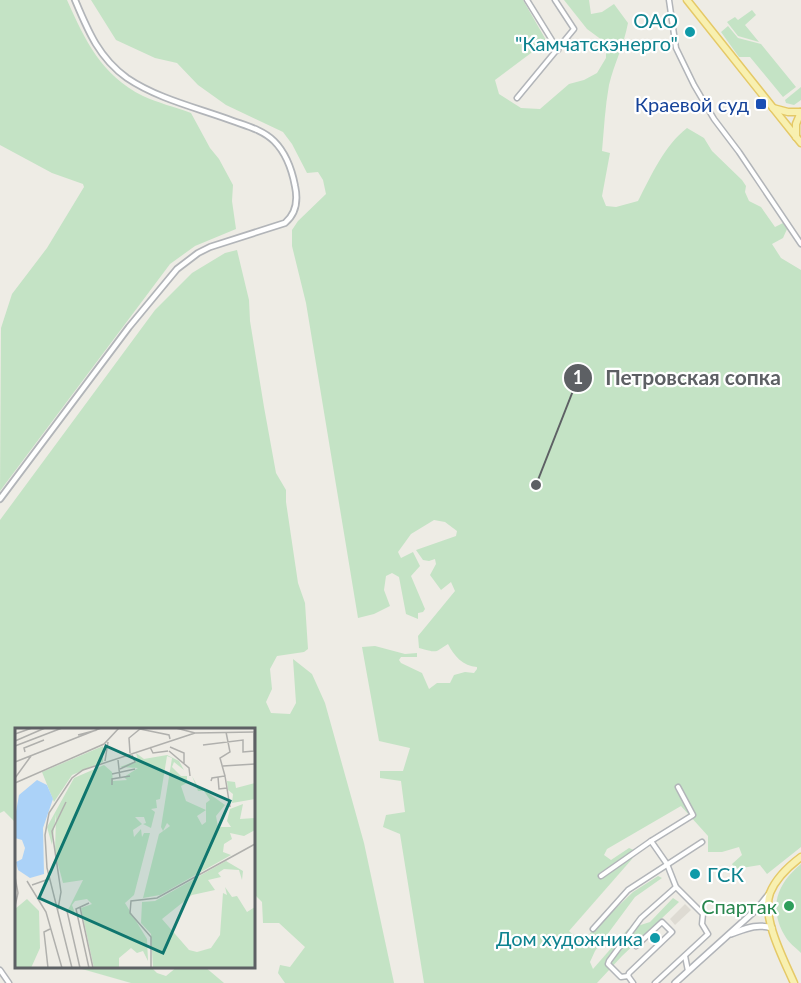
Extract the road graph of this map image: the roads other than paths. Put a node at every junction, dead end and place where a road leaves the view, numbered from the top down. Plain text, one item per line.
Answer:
1 (75, 0) edge
2 (527, 0) edge
3 (555, 0) edge
4 (669, 0) edge
5 (687, 0) edge
6 (558, 50) junction
7 (517, 98) dead end
8 (773, 108) junction
9 (801, 112) edge
10 (790, 130) junction
11 (796, 137) junction
12 (801, 143) edge
13 (801, 244) edge
14 (0, 499) edge
15 (678, 787) dead end
16 (651, 841) junction
17 (702, 842) dead end
18 (801, 857) edge
19 (667, 864) junction
20 (601, 876) dead end
21 (676, 887) junction
22 (770, 893) junction
23 (772, 928) junction
24 (593, 929) dead end
25 (726, 936) junction
26 (636, 946) dead end
27 (685, 956) junction
28 (0, 970) edge
29 (688, 971) junction
30 (628, 976) junction
31 (9, 983) edge
32 (633, 983) edge
33 (655, 983) edge
34 (675, 983) edge
35 (794, 983) edge

1 - 14 street
2 - 6 street
3 - 6 street
4 - 13 street
5 - 8 main road
6 - 7 street
8 - 9 main road
8 - 10 main road
9 - 10 main road
9 - 11 main road
10 - 11 main road
11 - 12 main road
15 - 16 street
16 - 19 street
16 - 20 street
17 - 19 street
18 - 22 main road
19 - 21 street
19 - 24 street
21 - 27 street
21 - 30 street
22 - 23 main road
22 - 25 main road
23 - 25 main road
23 - 35 main road
25 - 29 main road
26 - 30 street
27 - 29 street
27 - 33 street
28 - 31 street
29 - 34 main road
30 - 32 street

